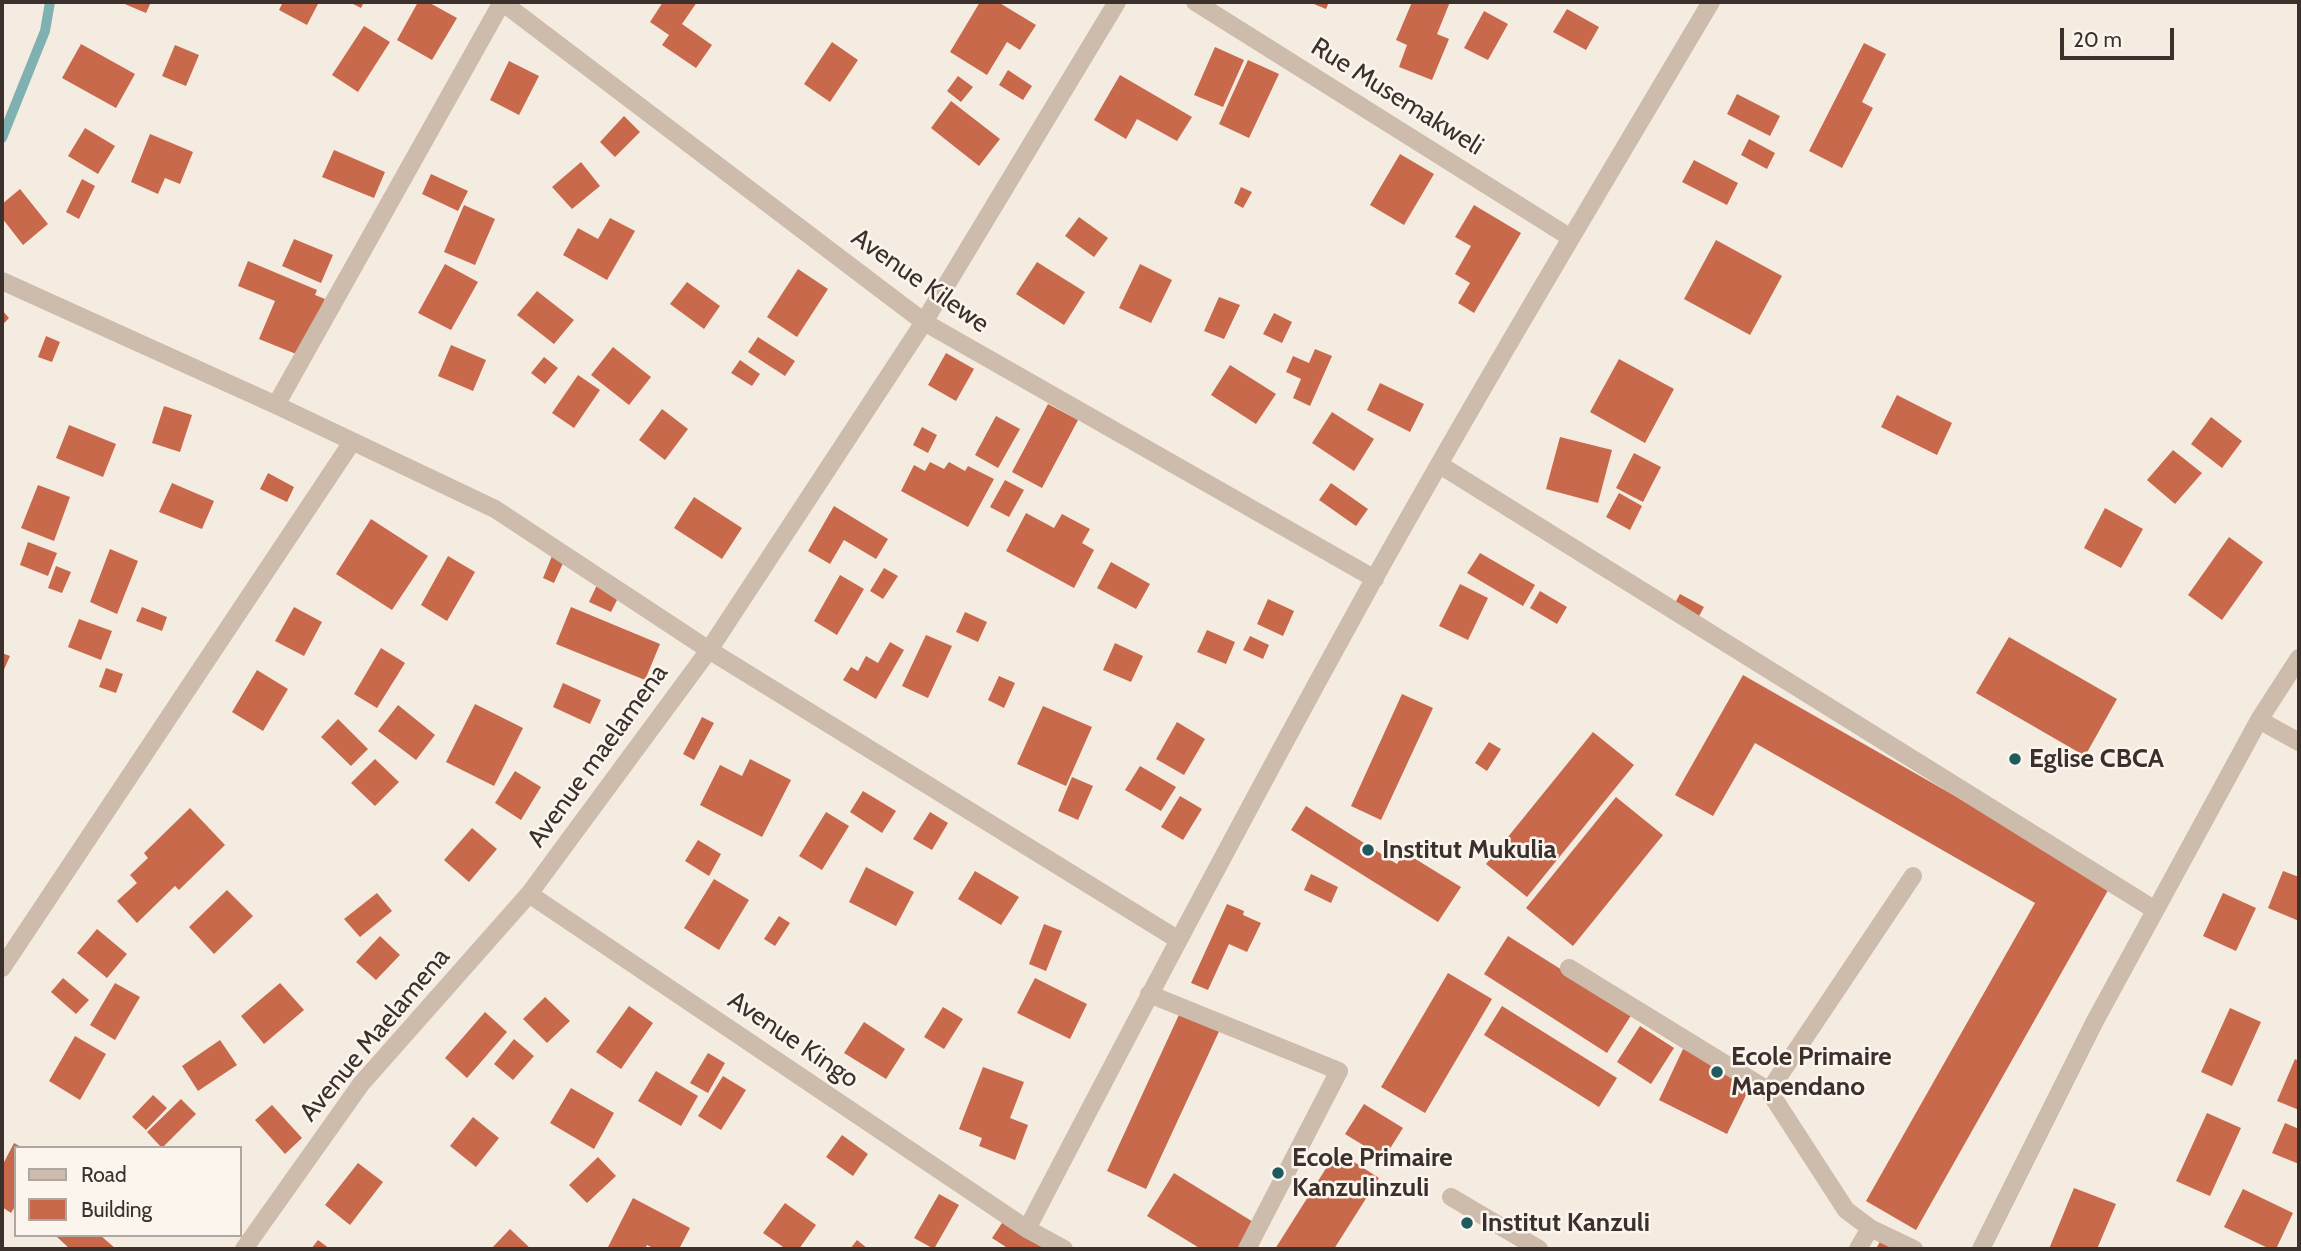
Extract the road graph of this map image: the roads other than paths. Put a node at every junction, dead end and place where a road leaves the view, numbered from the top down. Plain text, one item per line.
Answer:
1 (502, 2) edge
2 (1117, 2) edge
3 (1195, 2) edge
4 (1711, 2) edge
5 (1571, 238) junction
6 (2, 281) edge
7 (923, 323) junction
8 (276, 405) junction
9 (352, 442) junction
10 (1440, 465) junction
11 (1375, 579) junction
12 (709, 650) junction
13 (2299, 659) edge
14 (2259, 720) junction
15 (2299, 742) edge
16 (1913, 876) dead end
17 (529, 894) junction
18 (2155, 911) junction
19 (1177, 939) junction
20 (2, 968) edge
21 (1569, 968) dead end
22 (1149, 994) junction
23 (1769, 1091) junction
24 (1451, 1197) dead end
25 (1870, 1228) junction
26 (1027, 1229) junction
27 (244, 1249) edge
28 (1064, 1249) edge
29 (1247, 1249) edge
30 (1539, 1249) edge
31 (1858, 1249) edge
32 (1914, 1249) edge
33 (1981, 1249) edge

1 - 7 street, Avenue Kilewe
1 - 8 street
2 - 7 street, Avenue maelamena
3 - 5 street, Rue Musemakweli
4 - 5 street
5 - 10 street
6 - 8 street
7 - 11 street, Avenue Kilewe
7 - 12 street, Avenue maelamena
8 - 9 street
9 - 12 street
9 - 20 street
10 - 11 street
10 - 18 street
11 - 19 street
12 - 17 street, Avenue maelamena
12 - 19 street
13 - 14 street
14 - 15 street
14 - 18 street
16 - 23 street
17 - 26 street, Avenue Kingo
17 - 27 street, Avenue Maelamena
18 - 33 street
19 - 22 street
21 - 23 street
22 - 26 street
22 - 29 street
23 - 25 street
24 - 30 street
25 - 31 street
25 - 32 street
26 - 28 street, Avenue Kingo

